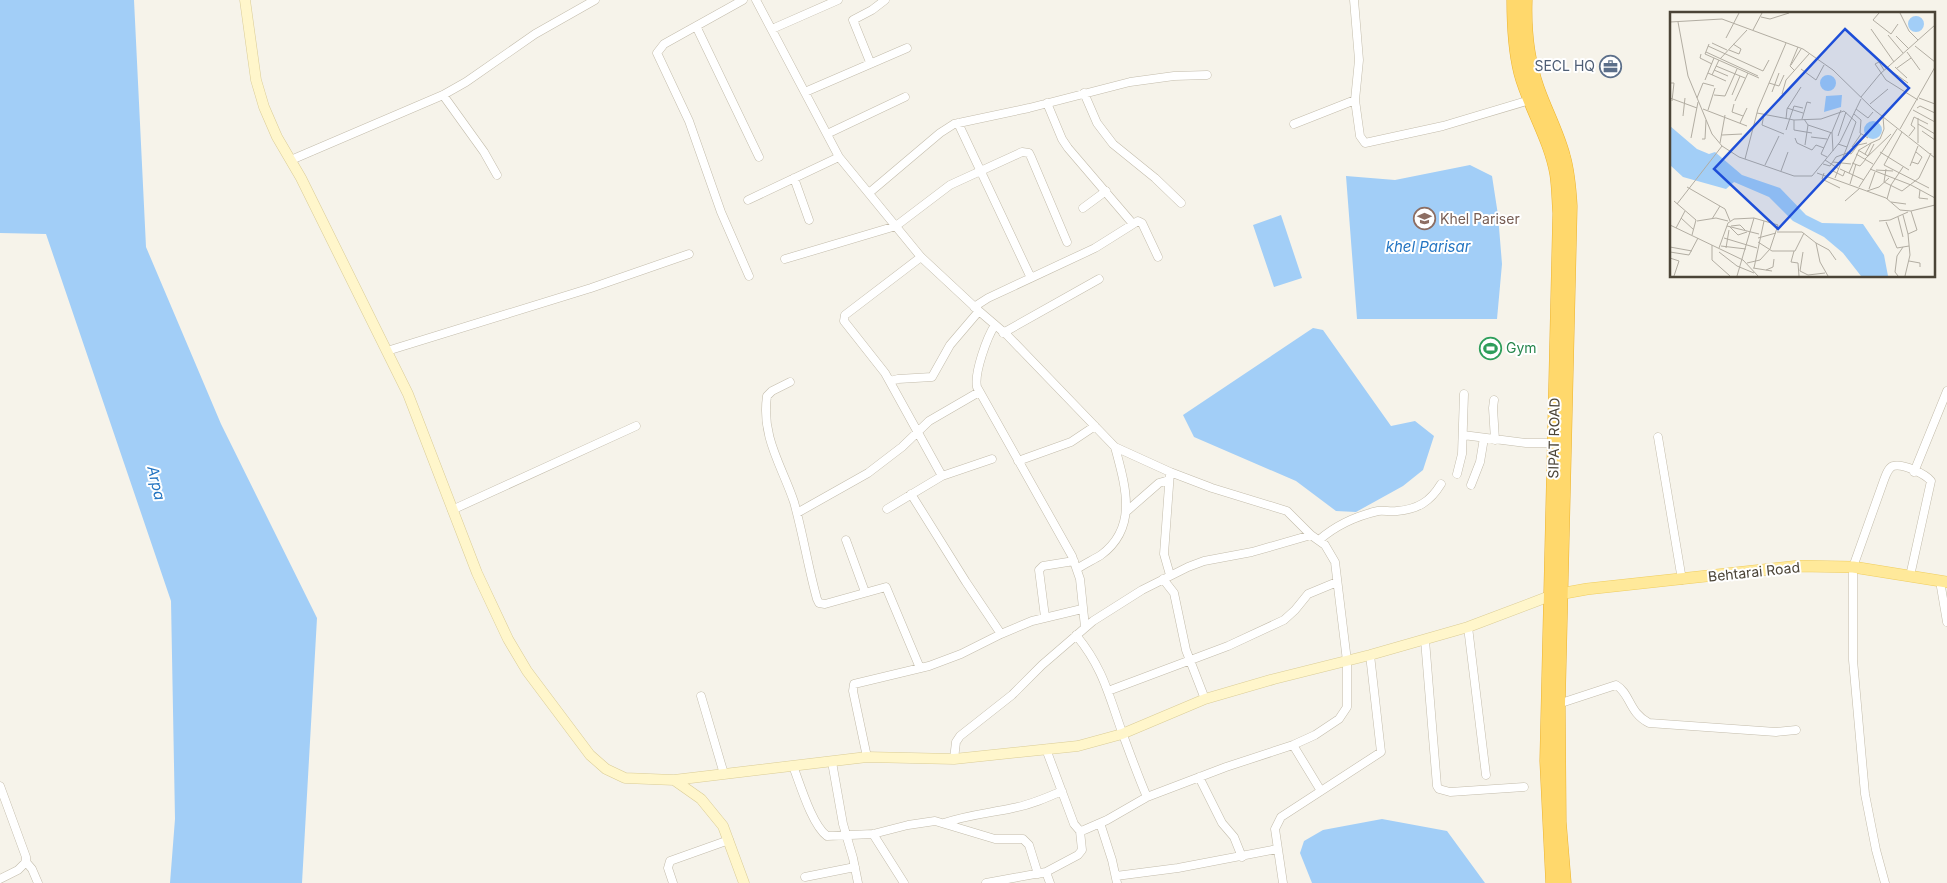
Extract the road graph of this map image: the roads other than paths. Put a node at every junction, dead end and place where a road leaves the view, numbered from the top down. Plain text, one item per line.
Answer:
1 (245, 0) edge
2 (595, 0) edge
3 (743, 0) edge
4 (756, 0) edge
5 (838, 0) edge
6 (885, 0) edge
7 (1354, 0) edge
8 (1514, 0) edge
9 (1525, 0) edge
10 (696, 26) junction
11 (772, 29) junction
12 (907, 48) dead end
13 (870, 62) junction
14 (1207, 75) dead end
15 (805, 92) junction
16 (1084, 93) junction
17 (443, 95) junction
18 (905, 97) dead end
19 (1355, 100) junction
20 (1530, 100) junction
21 (1047, 103) junction
22 (958, 123) junction
23 (1294, 124) dead end
24 (828, 134) junction
25 (759, 157) dead end
26 (839, 157) junction
27 (291, 160) junction
28 (980, 171) junction
29 (497, 174) dead end
30 (794, 178) junction
31 (1106, 191) junction
32 (869, 193) junction
33 (748, 200) dead end
34 (1180, 203) dead end
35 (1083, 208) dead end
36 (810, 220) dead end
37 (1133, 224) junction
38 (896, 226) junction
39 (1067, 242) dead end
40 (689, 254) dead end
41 (921, 256) junction
42 (1158, 257) dead end
43 (785, 260) dead end
44 (749, 276) dead end
45 (1030, 278) junction
46 (1099, 278) dead end
47 (976, 309) junction
48 (995, 325) junction
49 (1003, 332) junction
50 (387, 351) junction
51 (890, 381) junction
52 (790, 382) dead end
53 (1947, 391) edge
54 (979, 392) junction
55 (1464, 394) dead end
56 (1494, 400) dead end
57 (636, 426) dead end
58 (1094, 426) junction
59 (918, 432) junction
60 (1463, 435) junction
61 (1658, 437) dead end
62 (1484, 438) junction
63 (1495, 440) junction
64 (1554, 443) junction
65 (1115, 447) junction
66 (992, 459) dead end
67 (1018, 462) junction
68 (1914, 472) junction
69 (1457, 474) dead end
70 (942, 476) junction
71 (1170, 476) junction
72 (1441, 484) dead end
73 (1471, 485) dead end
74 (911, 494) junction
75 (887, 509) dead end
76 (452, 510) junction
77 (1127, 511) junction
78 (796, 513) junction
79 (1311, 535) junction
80 (846, 540) dead end
81 (1319, 540) junction
82 (1075, 565) junction
83 (1853, 567) junction
84 (1910, 576) junction
85 (1167, 577) junction
86 (1682, 580) junction
87 (1944, 581) edge
88 (1337, 582) junction
89 (865, 592) junction
90 (1555, 594) junction
91 (1082, 609) junction
92 (1046, 617) junction
93 (1947, 622) edge
94 (1085, 627) junction
95 (1468, 627) junction
96 (1001, 634) junction
97 (1076, 635) junction
98 (1424, 640) junction
99 (1370, 655) junction
100 (1189, 661) junction
101 (1347, 661) junction
102 (920, 668) junction
103 (1108, 691) junction
104 (701, 696) dead end
105 (1205, 699) junction
106 (1558, 704) junction
107 (1796, 730) dead end
108 (1122, 734) junction
109 (1293, 745) junction
110 (1046, 749) junction
111 (867, 757) junction
112 (954, 759) junction
113 (832, 762) junction
114 (793, 766) junction
115 (724, 774) junction
116 (1486, 775) dead end
117 (1199, 777) junction
118 (674, 780) junction
119 (0, 786) edge
120 (1524, 787) dead end
121 (1062, 791) junction
122 (1321, 791) junction
123 (1147, 797) junction
124 (944, 823) junction
125 (1100, 824) junction
126 (1080, 830) junction
127 (873, 834) junction
128 (846, 835) junction
129 (729, 840) junction
130 (1277, 849) junction
131 (1242, 857) junction
132 (26, 862) junction
133 (855, 867) junction
134 (1042, 873) junction
135 (805, 877) dead end
136 (1117, 879) edge
137 (0, 880) edge
138 (1010, 881) edge
139 (38, 883) edge
140 (672, 883) edge
141 (744, 883) edge
142 (858, 883) edge
143 (904, 883) edge
144 (986, 883) edge
145 (1050, 883) edge
146 (1283, 883) edge
147 (1553, 883) edge
148 (1564, 883) edge
149 (1885, 883) edge

1 - 27 street
2 - 17 street
3 - 10 street
4 - 11 street
5 - 11 street
6 - 13 street
7 - 19 street
8 - 20 highway, SIPAT ROAD
9 - 90 highway, SIPAT ROAD
10 - 25 street
10 - 44 street
11 - 15 street
12 - 13 street
13 - 15 street
14 - 16 street
15 - 24 street
16 - 21 street
16 - 34 street
17 - 27 street
17 - 29 street
18 - 24 street
19 - 20 street
19 - 23 street
20 - 64 highway, SIPAT ROAD
21 - 22 street
21 - 31 street
22 - 28 street
22 - 32 street
24 - 26 street
26 - 30 street
26 - 32 street
27 - 50 street
28 - 38 street
28 - 39 street
28 - 45 street
30 - 33 street
30 - 36 street
31 - 35 street
31 - 37 street
32 - 38 street
37 - 42 street
37 - 45 street
38 - 41 street
38 - 43 street
40 - 50 street
41 - 47 street
41 - 51 street
45 - 47 street
46 - 49 street
47 - 48 street
47 - 51 street
48 - 49 street
48 - 54 street
49 - 58 street
50 - 76 street
51 - 59 street
52 - 78 street
53 - 68 street
54 - 59 street
54 - 67 street
55 - 60 street
56 - 63 street
57 - 76 street
58 - 65 street
58 - 67 street
59 - 70 street
59 - 78 street
60 - 62 street
60 - 69 street
61 - 86 street
62 - 63 street
62 - 73 street
63 - 64 street
64 - 90 highway, SIPAT ROAD
65 - 71 street
65 - 77 street
66 - 70 street
67 - 82 street
68 - 83 street
68 - 84 street
70 - 74 street
71 - 77 street
71 - 79 street
71 - 85 street
72 - 81 street
74 - 75 street
74 - 96 street
76 - 118 street
77 - 82 street
78 - 89 street
79 - 81 street
79 - 85 street
80 - 89 street
81 - 88 street
82 - 91 street
82 - 92 street
83 - 84 main road, Behtarai Road
83 - 86 main road, Behtarai Road
83 - 149 street
84 - 87 main road, Behtarai Road
85 - 94 street
85 - 100 street
86 - 90 main road, Behtarai Road
87 - 93 street
88 - 100 street
88 - 101 street
89 - 102 street
90 - 95 street
90 - 106 highway, SIPAT ROAD
90 - 147 highway, SIPAT ROAD
91 - 92 street
91 - 94 street
92 - 96 street
94 - 97 street
95 - 98 street
95 - 116 street
96 - 102 street
97 - 103 street
97 - 112 street
98 - 99 street
98 - 120 street
99 - 101 street
99 - 122 street
100 - 103 street
100 - 105 street
101 - 105 street
101 - 109 street
102 - 111 street
103 - 108 street
104 - 115 street
105 - 108 street
106 - 107 street
106 - 148 highway, SIPAT ROAD
108 - 110 street
108 - 123 street
109 - 117 street
109 - 122 street
110 - 112 street
110 - 121 street
111 - 112 street
111 - 113 street
113 - 114 street
113 - 128 street
114 - 115 street
114 - 128 street
115 - 118 street
117 - 123 street
117 - 131 street
118 - 129 street
119 - 132 street
121 - 124 street
121 - 126 street
122 - 130 street
123 - 125 street
124 - 127 street
124 - 134 street
125 - 126 street
125 - 136 street
126 - 134 street
127 - 128 street
127 - 143 street
128 - 133 street
129 - 140 street
129 - 141 street
130 - 131 street
130 - 146 street
131 - 136 street
132 - 137 street
132 - 139 street
133 - 135 street
133 - 142 street
134 - 138 street
134 - 145 street
138 - 144 street

